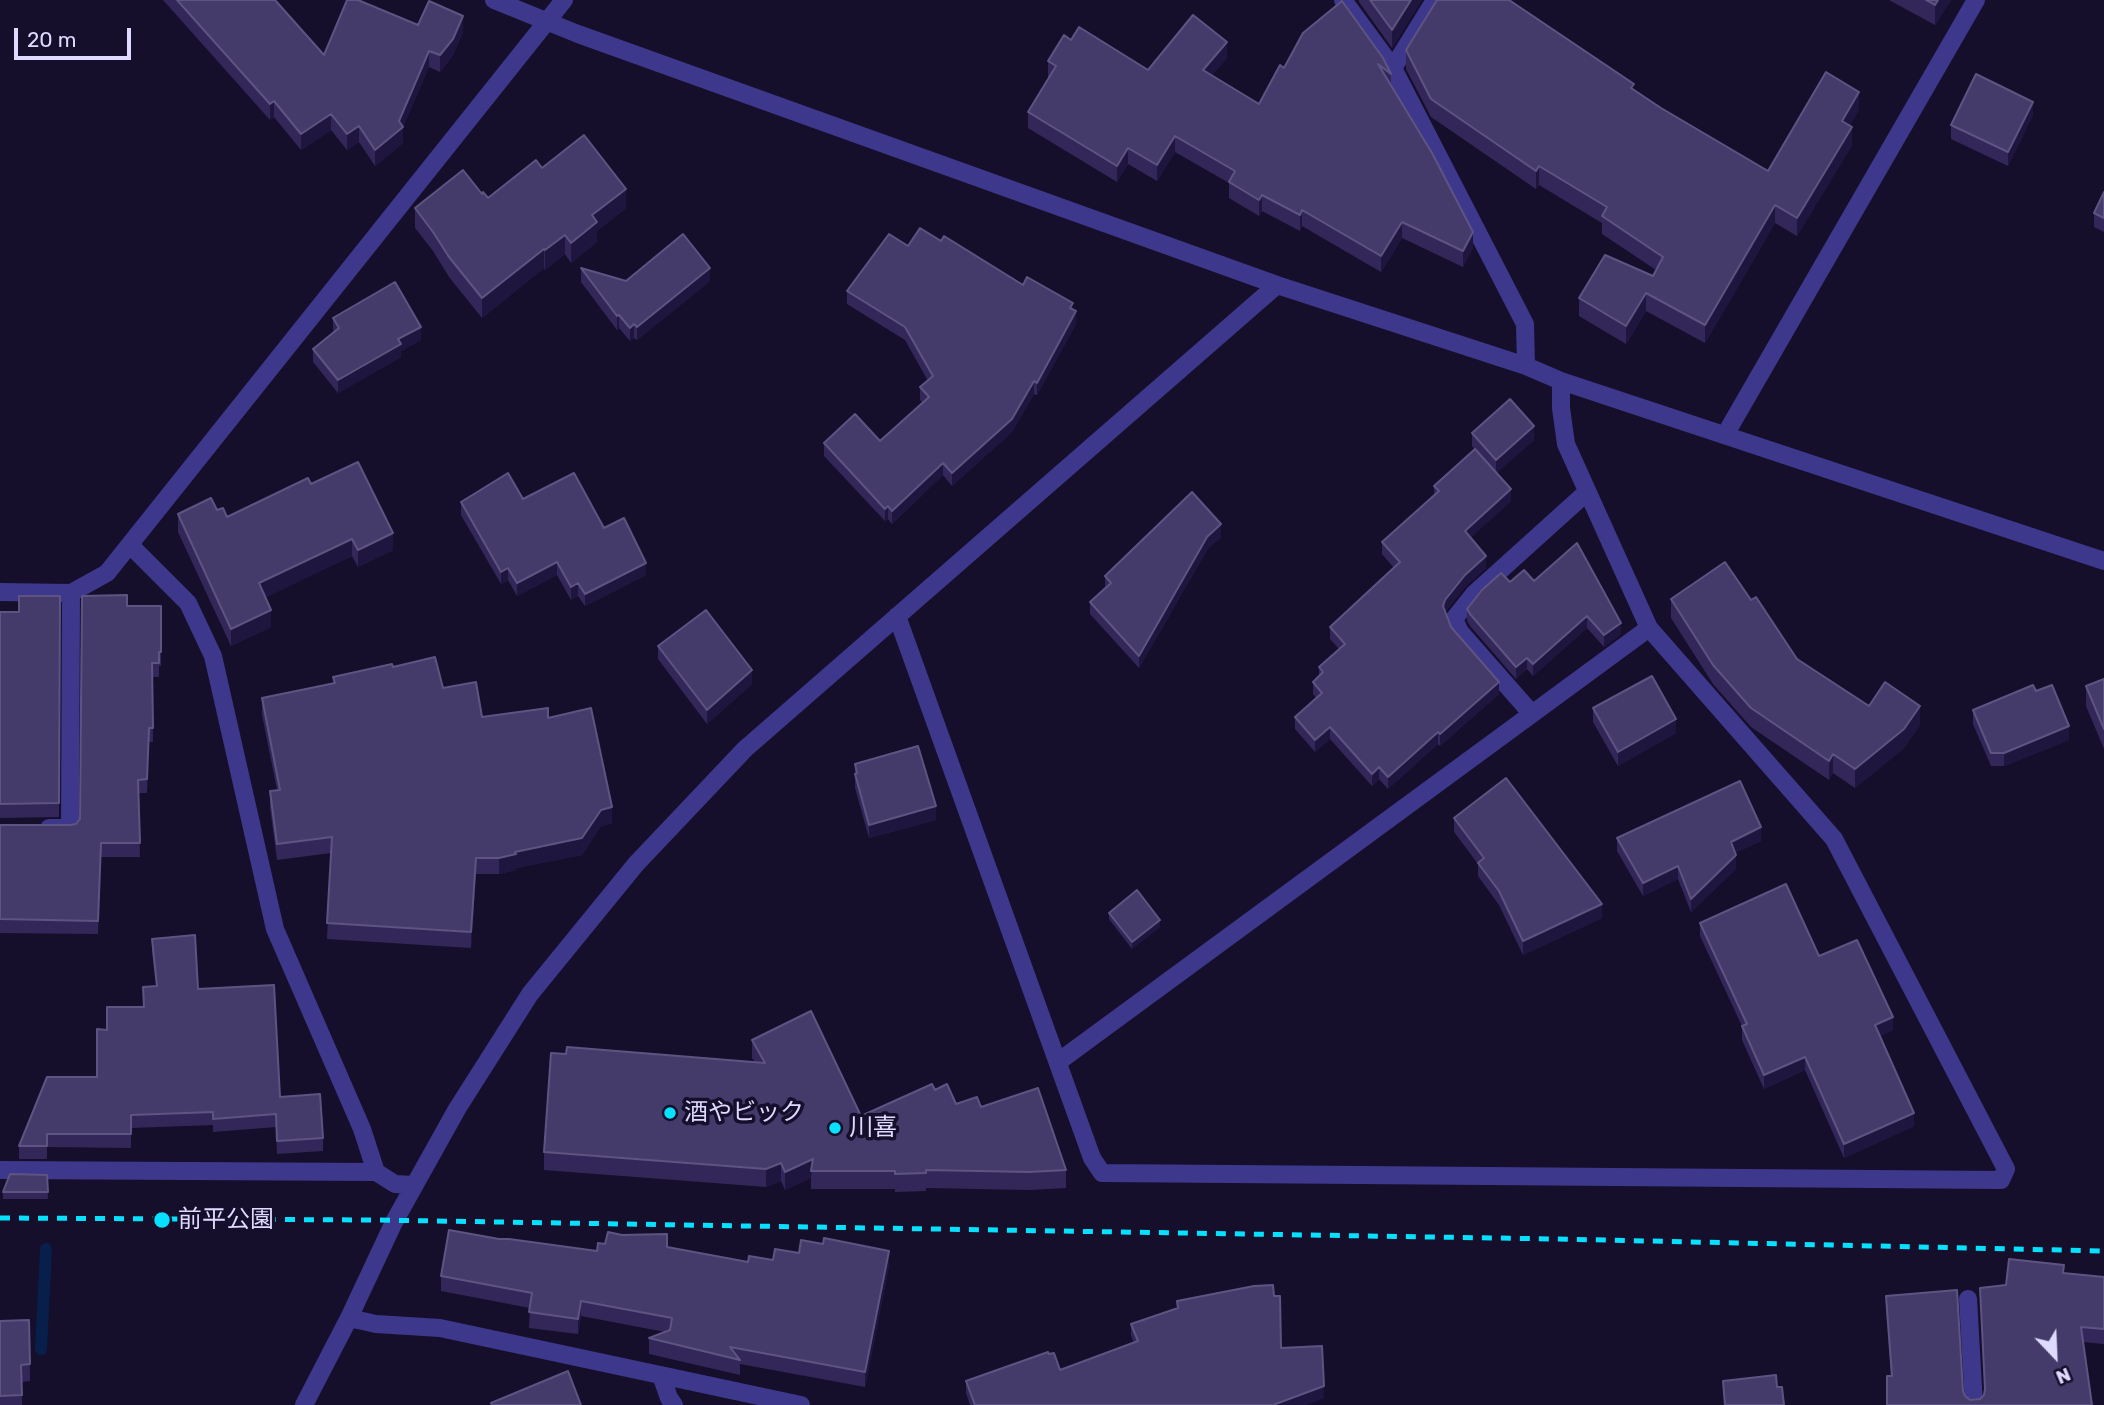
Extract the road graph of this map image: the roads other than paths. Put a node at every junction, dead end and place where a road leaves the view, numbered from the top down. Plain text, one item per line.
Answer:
1 (494, 0) edge
2 (564, 0) edge
3 (1343, 0) edge
4 (1435, 0) edge
5 (1976, 0) edge
6 (548, 23) junction
7 (1393, 68) junction
8 (1277, 285) junction
9 (1526, 366) junction
10 (1561, 381) junction
11 (1725, 435) junction
12 (1587, 492) junction
13 (130, 545) junction
14 (2104, 561) edge
15 (0, 592) edge
16 (71, 593) junction
17 (897, 616) junction
18 (1649, 628) junction
19 (1532, 715) junction
20 (28, 828) edge
21 (1058, 1062) junction
22 (0, 1170) edge
23 (376, 1172) junction
24 (414, 1185) junction
25 (1968, 1299) dead end
26 (349, 1318) junction
27 (662, 1375) junction
28 (304, 1405) edge
29 (674, 1405) edge
30 (801, 1405) edge
31 (1974, 1405) edge

1 - 6 street
2 - 6 street
3 - 7 street
4 - 7 street
5 - 11 street
6 - 8 street
6 - 13 street
7 - 9 street
8 - 9 street
8 - 17 street
9 - 10 street
10 - 11 street
10 - 12 street
11 - 14 street
12 - 18 street
12 - 19 street
13 - 16 street
13 - 23 street
15 - 16 street
16 - 20 street
17 - 21 street
17 - 24 street
18 - 19 street
18 - 21 street
19 - 21 street
22 - 23 street
23 - 24 street
24 - 26 street
25 - 31 street
26 - 27 street
26 - 28 street
27 - 29 street
27 - 30 street

